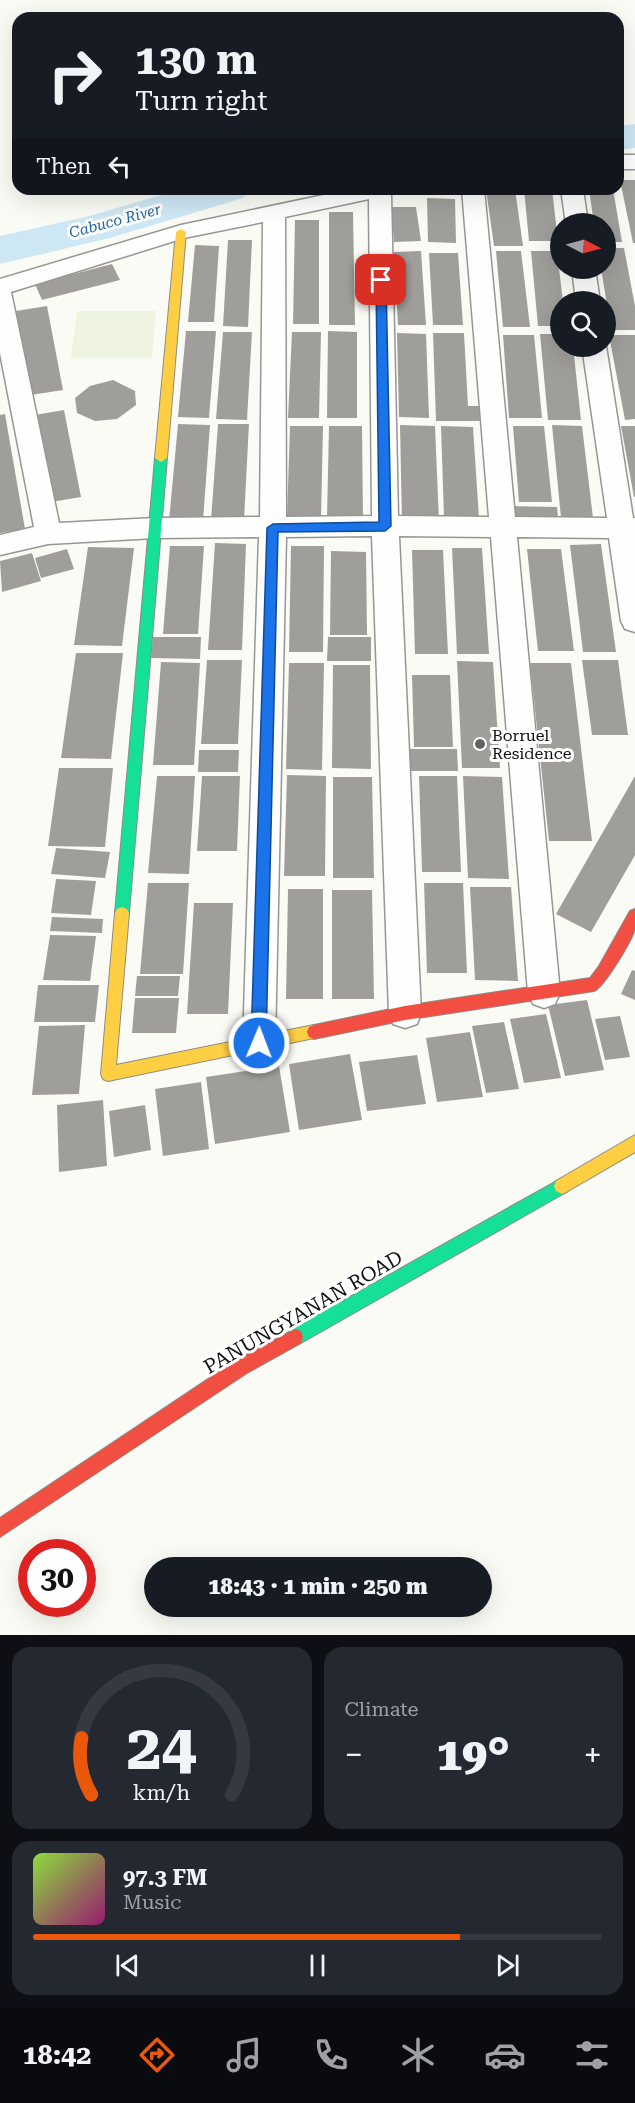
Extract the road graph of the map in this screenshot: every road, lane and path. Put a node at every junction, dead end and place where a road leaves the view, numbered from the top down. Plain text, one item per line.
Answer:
1 (360, 195) edge
2 (382, 195) edge
3 (474, 195) edge
4 (573, 195) edge
5 (575, 213) edge
6 (274, 214) junction
7 (181, 232) junction
8 (0, 287) edge
9 (0, 293) edge
10 (596, 357) edge
11 (385, 526) junction
12 (155, 528) junction
13 (273, 528) junction
14 (627, 528) edge
15 (503, 529) junction
16 (48, 534) junction
17 (0, 545) edge
18 (635, 621) edge
19 (635, 915) edge
20 (544, 993) junction
21 (405, 1013) junction
22 (259, 1043) junction
23 (635, 1143) edge
24 (0, 1528) edge

1 - 6 street
2 - 11 street
3 - 15 street
4 - 5 street
6 - 7 street
6 - 13 street
7 - 8 street
7 - 12 street
9 - 16 street
10 - 14 street
11 - 13 street
11 - 15 street
11 - 21 street
12 - 13 street
12 - 16 street
12 - 22 street
13 - 22 street
14 - 15 street
14 - 18 street
15 - 20 street
16 - 17 street
19 - 20 street
20 - 21 street
21 - 22 street
23 - 24 street, PANUNGYANAN ROAD

